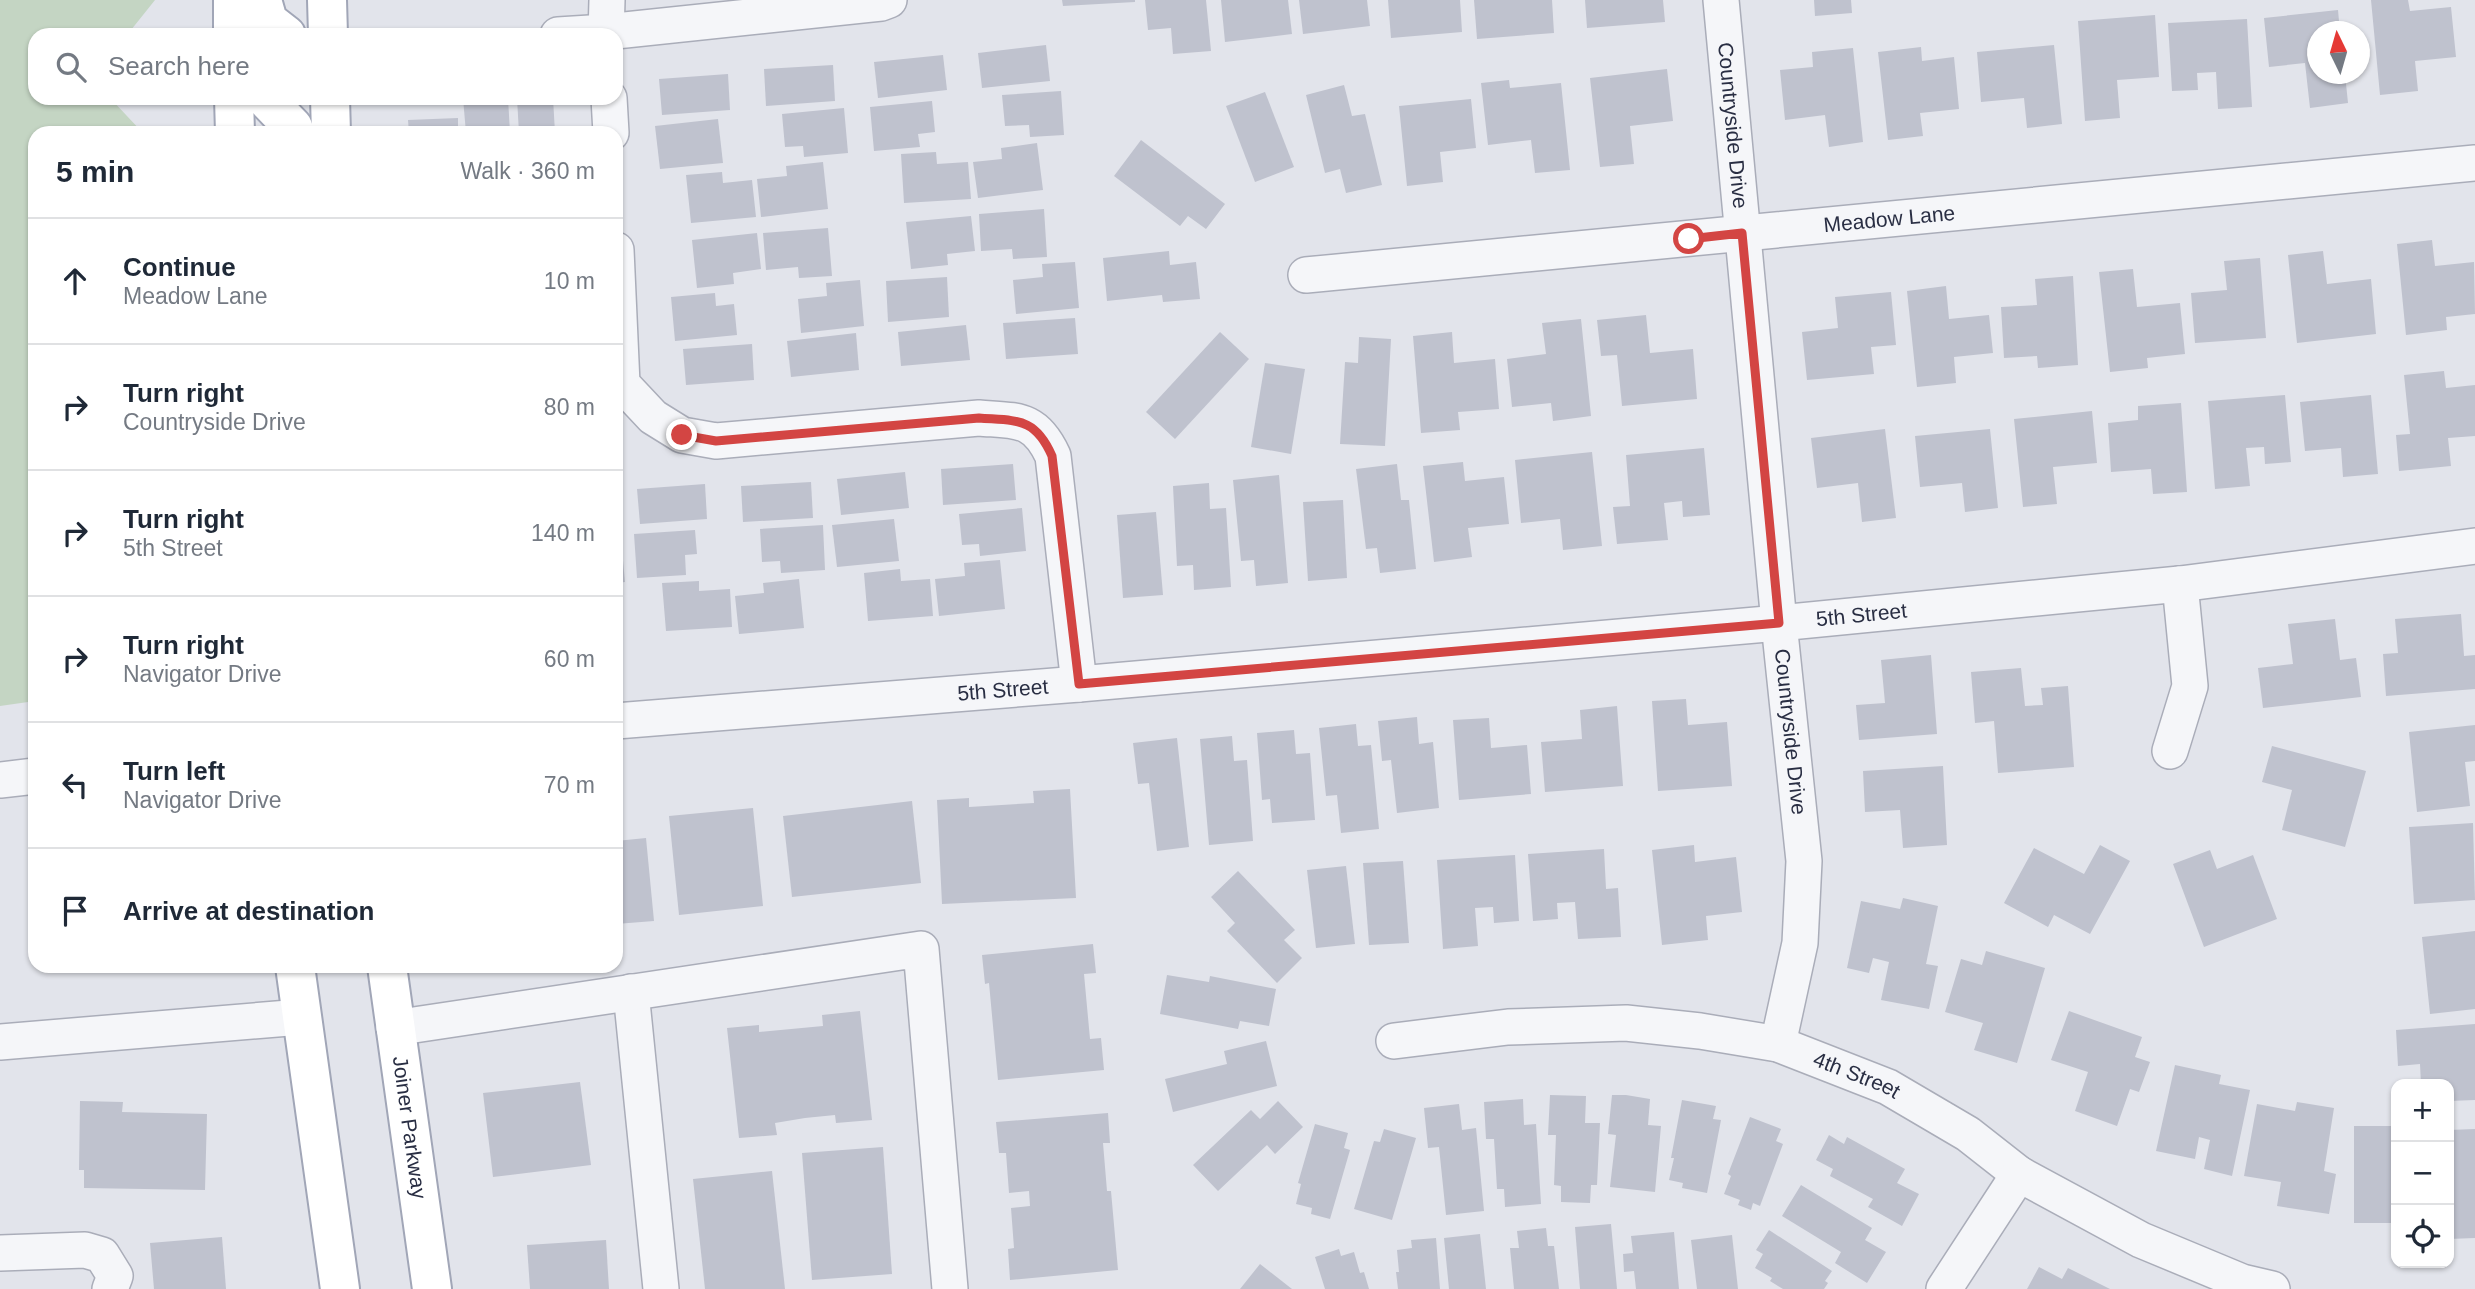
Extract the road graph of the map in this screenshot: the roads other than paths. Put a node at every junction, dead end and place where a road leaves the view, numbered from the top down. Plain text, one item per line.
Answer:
1 (233, 0) edge
2 (262, 0) edge
3 (327, 0) edge
4 (889, 0) edge
5 (1721, 0) edge
6 (606, 22) edge
7 (233, 28) edge
8 (277, 28) edge
9 (328, 28) edge
10 (584, 28) edge
11 (234, 105) edge
12 (272, 105) edge
13 (330, 105) edge
14 (609, 105) edge
15 (235, 126) edge
16 (292, 126) edge
17 (331, 126) edge
18 (611, 126) edge
19 (2475, 163) edge
20 (1742, 233) junction
21 (1306, 275) dead end
22 (623, 389) edge
23 (2475, 546) edge
24 (2180, 584) junction
25 (1779, 623) junction
26 (1079, 684) junction
27 (623, 720) edge
28 (2170, 751) dead end
29 (28, 777) edge
30 (0, 780) edge
31 (296, 973) edge
32 (388, 973) edge
33 (631, 992) junction
34 (301, 1017) junction
35 (394, 1028) junction
36 (1394, 1041) dead end
37 (0, 1042) edge
38 (1778, 1044) junction
39 (2019, 1174) junction
40 (0, 1253) edge
41 (110, 1289) edge
42 (340, 1289) edge
43 (432, 1289) edge
44 (661, 1289) edge
45 (950, 1289) edge
46 (1944, 1289) edge
47 (2272, 1289) edge

1 - 7 main road
2 - 8 main road
3 - 9 main road
4 - 6 street
5 - 20 street, Countryside Drive
6 - 10 street
11 - 15 main road
12 - 16 main road
13 - 17 main road
14 - 18 street
19 - 20 street, Meadow Lane
20 - 21 street, Meadow Lane
20 - 25 street, Countryside Drive
22 - 26 street
23 - 24 street, 5th Street
24 - 25 street, 5th Street
24 - 28 street
25 - 26 street, 5th Street
25 - 38 street, Countryside Drive
26 - 27 street, 5th Street
29 - 30 street
31 - 34 main road
32 - 35 main road, Joiner Parkway
33 - 35 street
33 - 44 street
33 - 45 street
34 - 37 street
34 - 42 main road
35 - 43 main road, Joiner Parkway
36 - 38 street, 4th Street
38 - 39 street, 4th Street
39 - 46 street
39 - 47 street, 4th Street
40 - 41 street

